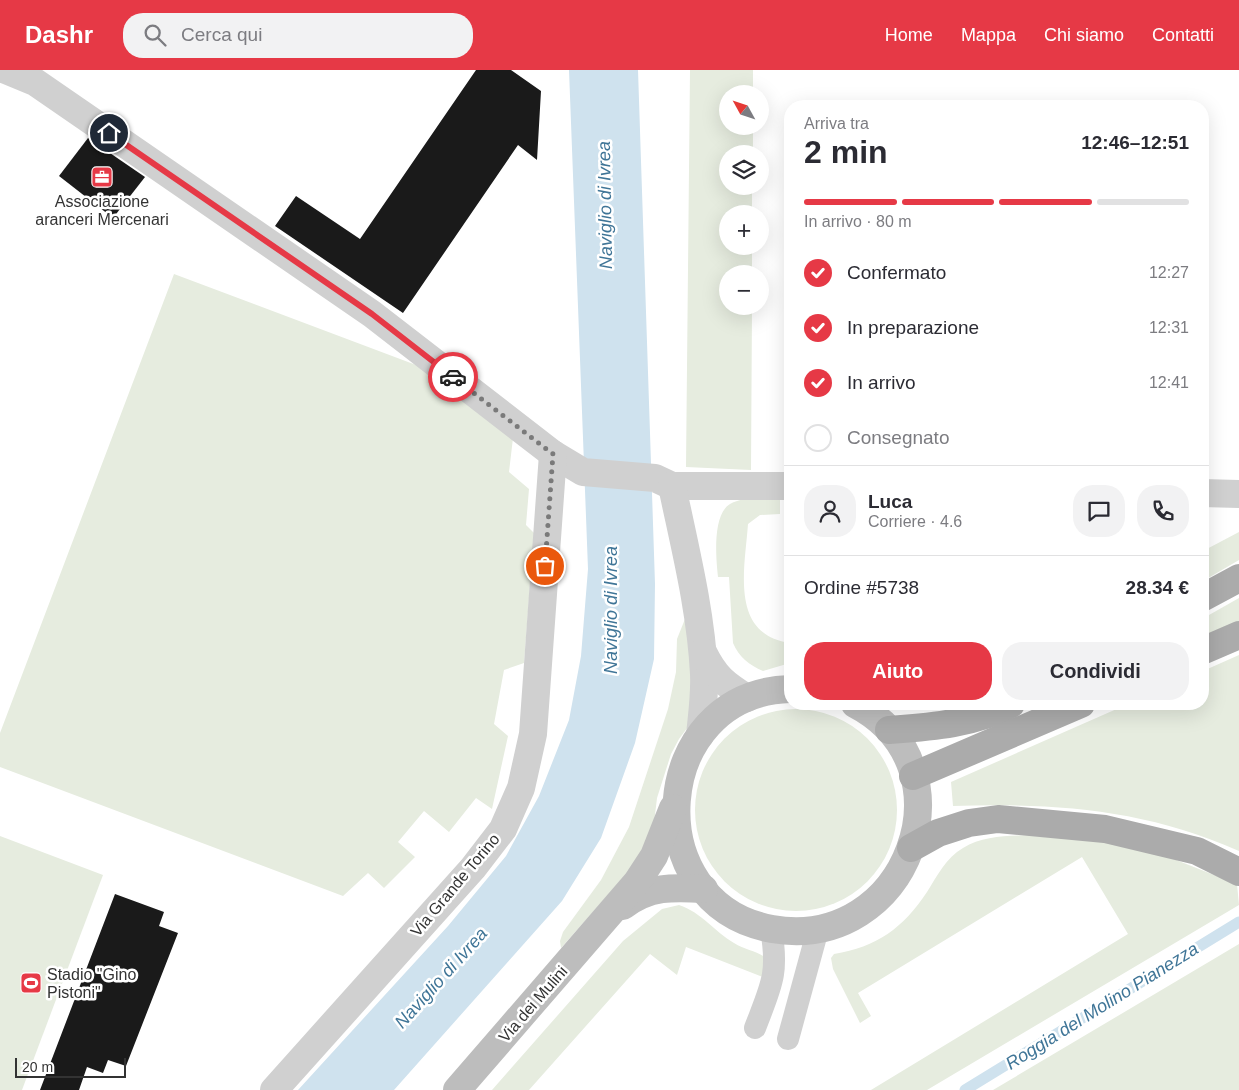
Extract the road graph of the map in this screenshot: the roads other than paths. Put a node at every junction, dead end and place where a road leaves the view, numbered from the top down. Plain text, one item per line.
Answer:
1 (6, 70) edge
2 (553, 454) junction
3 (664, 482) junction
4 (784, 486) edge
5 (1209, 493) edge
6 (1239, 494) edge
7 (1239, 578) edge
8 (1209, 594) edge
9 (1239, 635) edge
10 (1209, 648) edge
11 (702, 649) junction
12 (784, 689) edge
13 (747, 698) junction
14 (867, 710) edge
15 (998, 710) edge
16 (1066, 710) edge
17 (889, 730) junction
18 (700, 735) junction
19 (913, 776) junction
20 (674, 805) junction
21 (911, 848) junction
22 (1239, 872) edge
23 (704, 890) junction
24 (608, 918) junction
25 (771, 928) junction
26 (818, 929) junction
27 (755, 1028) dead end
28 (788, 1039) dead end
29 (274, 1090) edge
30 (457, 1090) edge

1 - 2 street
2 - 3 street
2 - 29 street, Via Grande Torino
3 - 4 street
3 - 11 street
5 - 6 street
7 - 8 main road
9 - 10 main road
11 - 13 street
11 - 18 street
12 - 13 street
13 - 18 street
14 - 17 street
15 - 17 main road
16 - 19 main road
17 - 19 street
18 - 20 street
19 - 21 street
20 - 23 street
20 - 24 street, Via dei Mulini
21 - 22 main road
21 - 26 street
23 - 24 street, Via dei Mulini
23 - 25 street
24 - 30 street, Via dei Mulini
25 - 26 street
25 - 27 lane
26 - 28 lane

